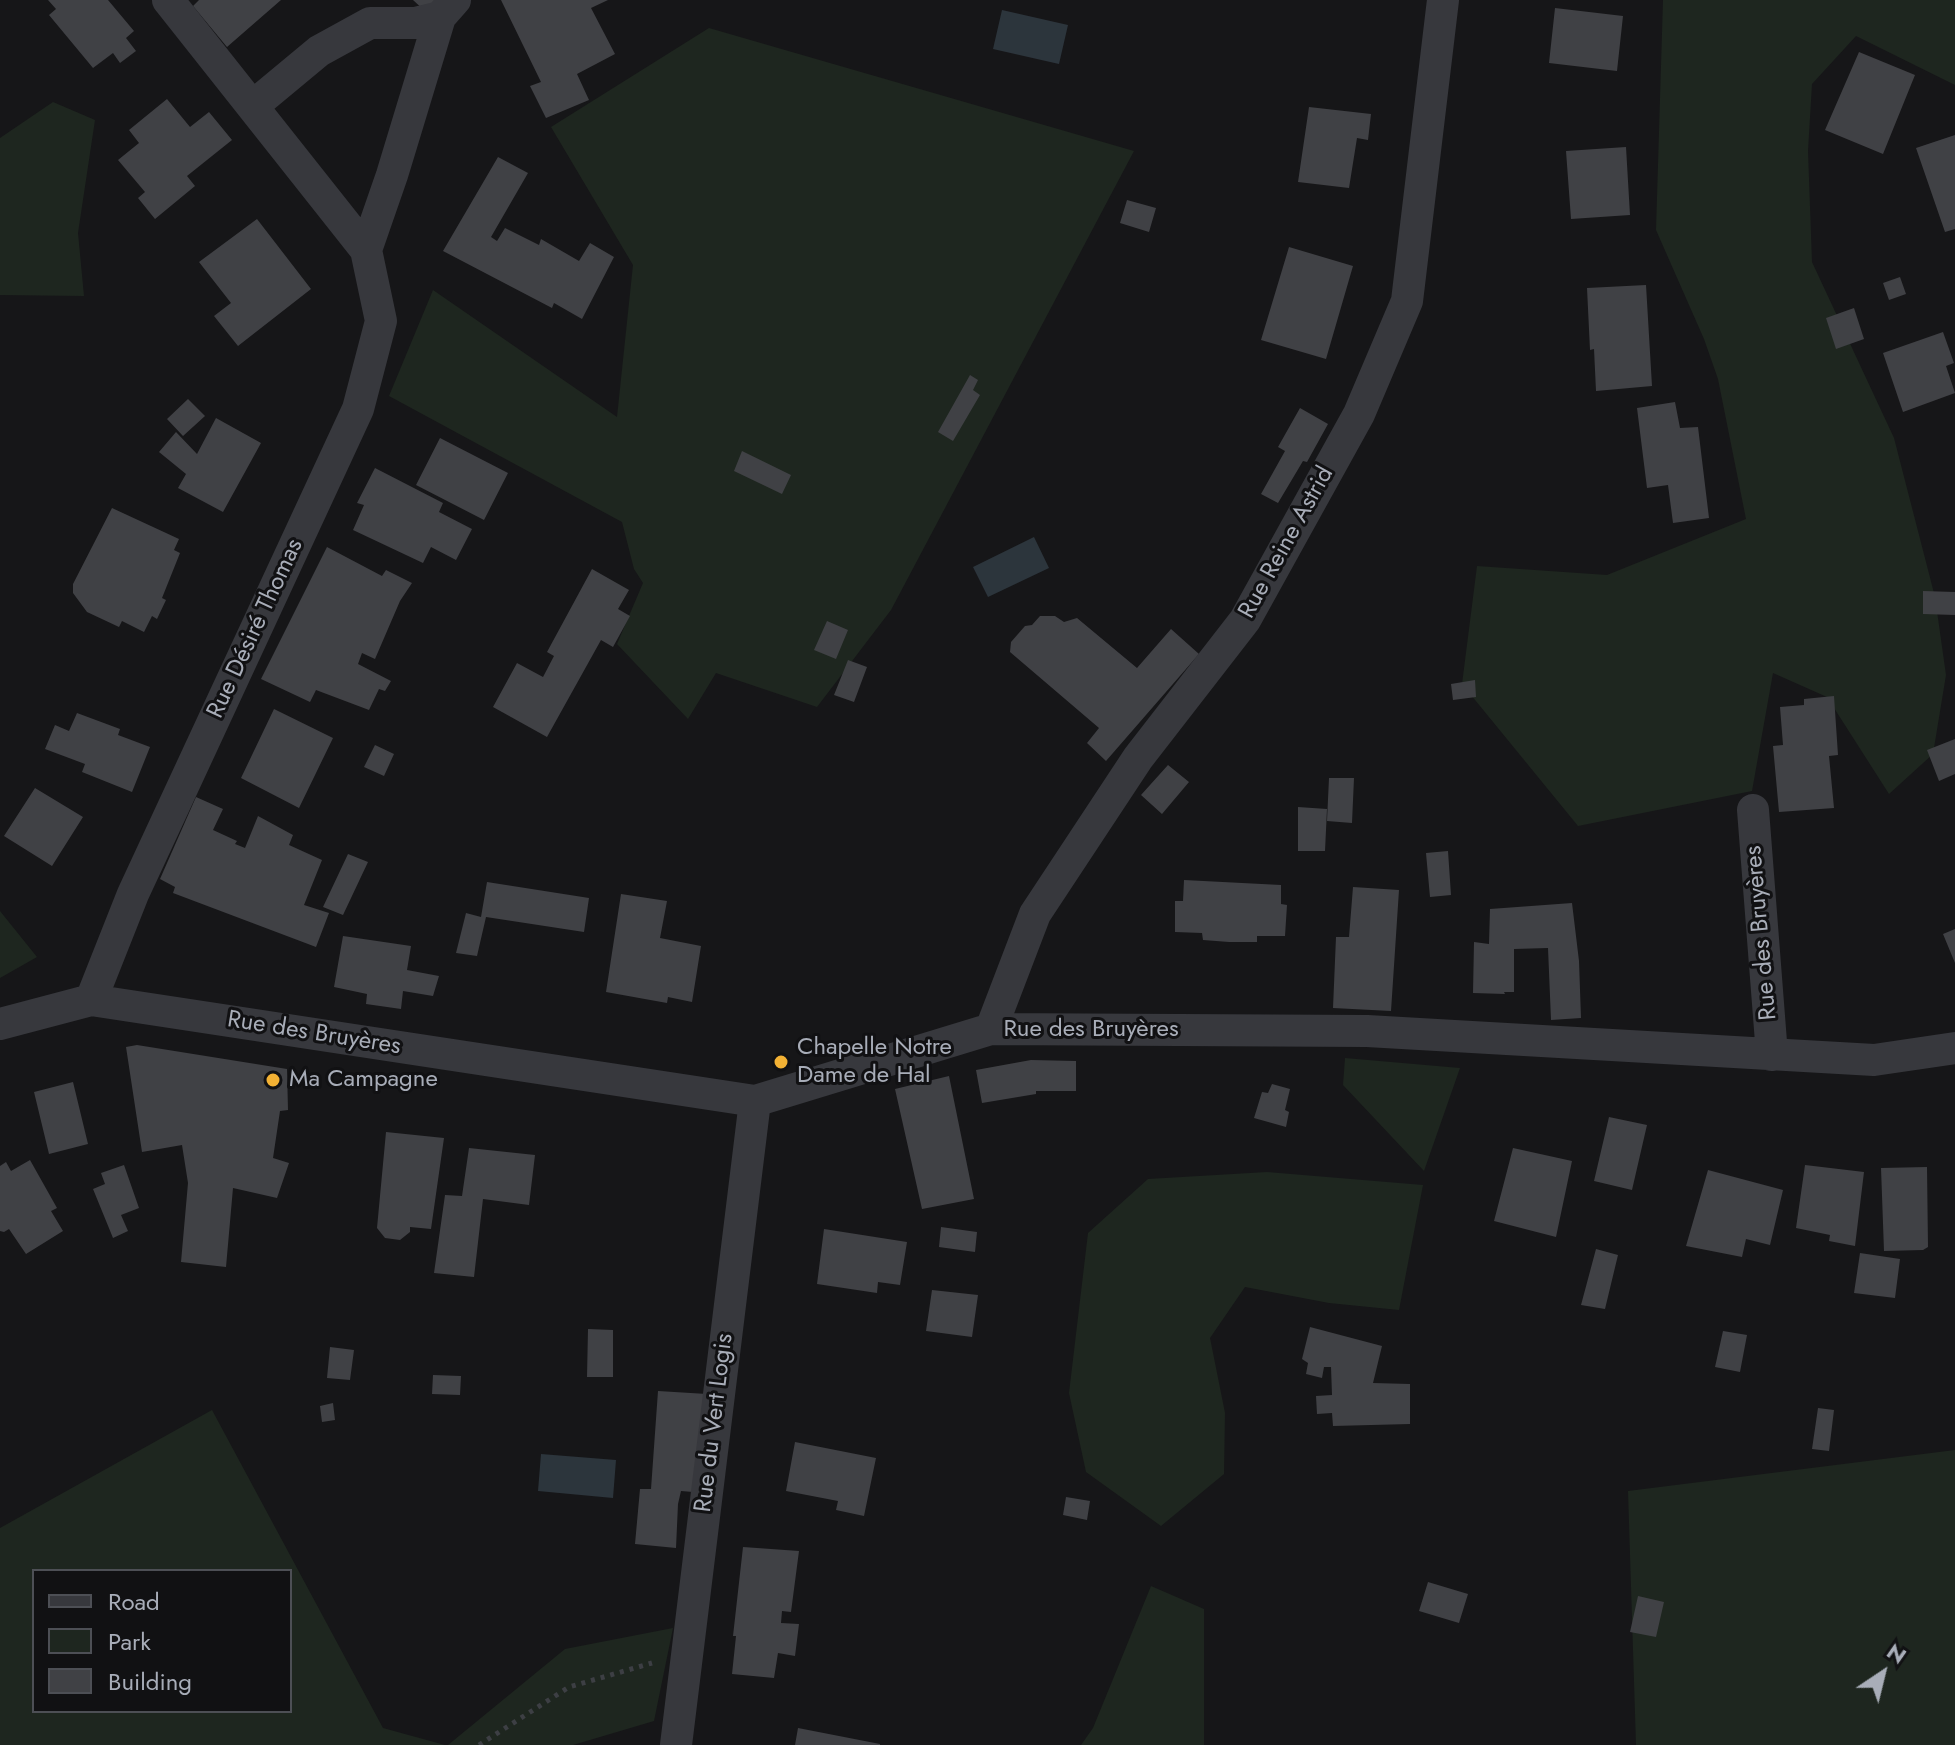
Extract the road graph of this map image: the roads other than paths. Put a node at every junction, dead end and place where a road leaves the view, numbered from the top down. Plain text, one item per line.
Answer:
1 (168, 0) edge
2 (1443, 0) edge
3 (448, 9) edge
4 (254, 105) junction
5 (366, 250) junction
6 (1753, 810) dead end
7 (91, 1000) junction
8 (0, 1024) edge
9 (991, 1029) junction
10 (1955, 1048) edge
11 (1772, 1055) junction
12 (755, 1101) junction
13 (676, 1745) edge

1 - 4 street, Rue Désiré Thomas
2 - 9 street, Rue Reine Astrid
3 - 4 street
3 - 5 street
4 - 5 street, Rue Désiré Thomas
5 - 7 street, Rue Désiré Thomas
6 - 11 street, Rue des Bruyères
7 - 8 street
7 - 12 street, Rue des Bruyères
9 - 11 street, Rue des Bruyères
9 - 12 street, Rue des Bruyères
10 - 11 street, Rue des Bruyères
12 - 13 street, Rue du Vert Logis

